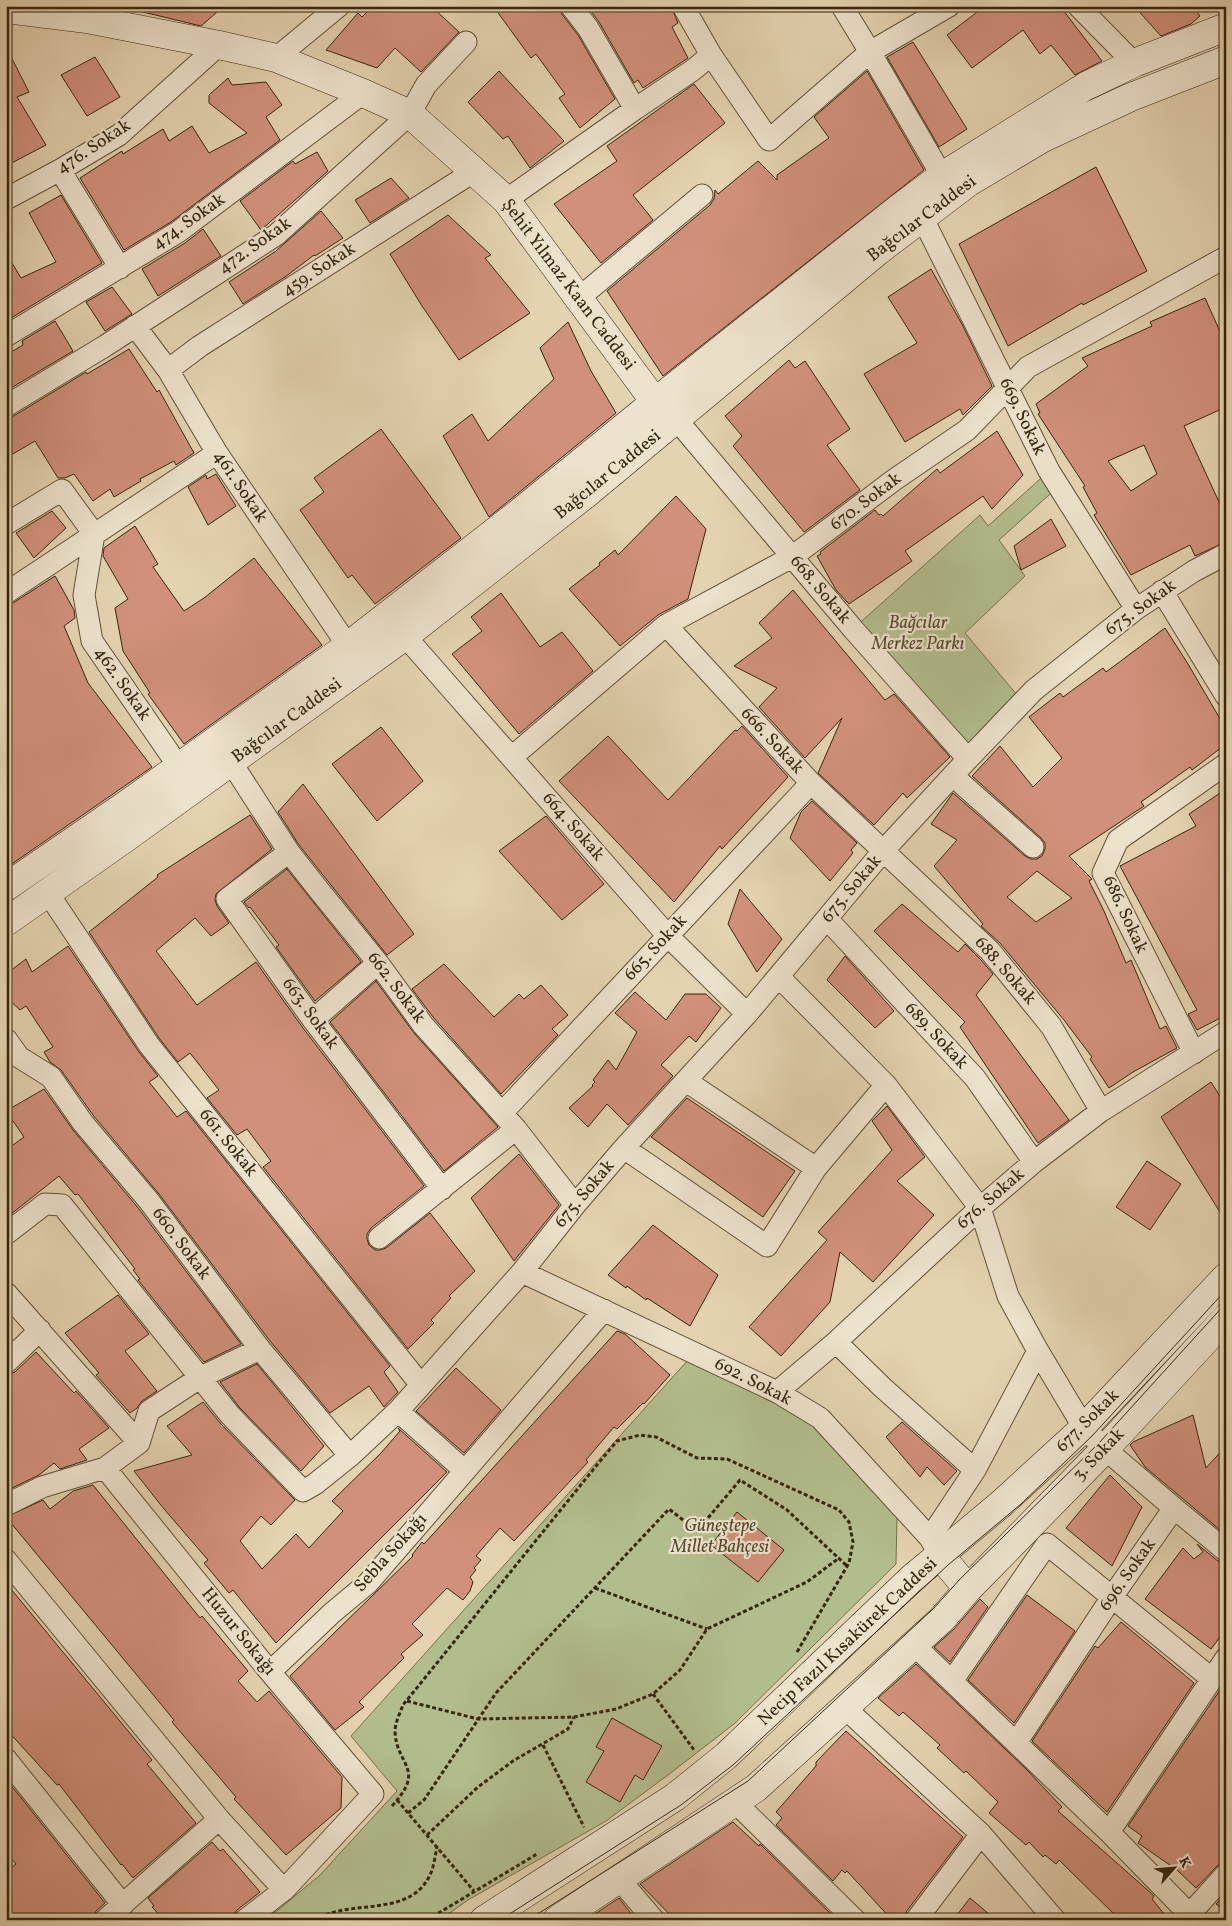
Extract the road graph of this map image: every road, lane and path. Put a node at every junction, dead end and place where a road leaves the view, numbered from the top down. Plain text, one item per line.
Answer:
1 (338, 6) edge
2 (571, 6) edge
3 (842, 6) edge
4 (949, 6) edge
5 (1078, 6) edge
6 (690, 9) edge
7 (6, 10) edge
8 (96, 13) edge
9 (1226, 27) edge
10 (466, 42) dead end
11 (219, 45) junction
12 (870, 52) junction
13 (711, 55) junction
14 (276, 58) junction
15 (1226, 60) edge
16 (1134, 63) junction
17 (363, 92) junction
18 (635, 109) junction
19 (410, 114) junction
20 (60, 170) junction
21 (472, 172) junction
22 (942, 176) junction
23 (702, 194) dead end
24 (6, 199) edge
25 (506, 200) junction
26 (922, 216) junction
27 (1226, 257) edge
28 (120, 268) junction
29 (579, 298) junction
30 (135, 326) junction
31 (6, 336) edge
32 (168, 370) junction
33 (1008, 388) junction
34 (655, 402) junction
35 (6, 406) edge
36 (676, 419) junction
37 (217, 453) junction
38 (6, 524) edge
39 (94, 534) junction
40 (1226, 554) edge
41 (792, 557) junction
42 (1162, 591) junction
43 (6, 593) edge
44 (1136, 609) junction
45 (666, 626) junction
46 (405, 636) junction
47 (348, 646) junction
48 (1226, 696) edge
49 (512, 758) junction
50 (968, 759) junction
51 (231, 762) junction
52 (1226, 764) edge
53 (179, 767) junction
54 (952, 776) junction
55 (811, 783) junction
56 (1033, 847) dead end
57 (884, 850) junction
58 (289, 852) junction
59 (6, 887) edge
60 (48, 892) junction
61 (827, 920) junction
62 (6, 922) edge
63 (667, 935) junction
64 (378, 963) junction
65 (779, 977) junction
66 (747, 1014) junction
67 (313, 1020) junction
68 (1226, 1032) edge
69 (6, 1040) edge
70 (1194, 1053) junction
71 (13, 1061) edge
72 (686, 1081) junction
73 (886, 1085) junction
74 (1102, 1111) junction
75 (502, 1113) junction
76 (516, 1129) junction
77 (624, 1148) junction
78 (1034, 1162) junction
79 (816, 1168) junction
80 (442, 1188) junction
81 (575, 1205) junction
82 (980, 1208) junction
83 (6, 1234) edge
84 (379, 1238) dead end
85 (522, 1272) junction
86 (1226, 1277) edge
87 (6, 1293) edge
88 (604, 1310) junction
89 (1226, 1318) edge
90 (40, 1330) junction
91 (836, 1342) junction
92 (260, 1349) junction
93 (1038, 1351) junction
94 (6, 1362) edge
95 (202, 1377) junction
96 (421, 1385) junction
97 (777, 1392) junction
98 (398, 1411) junction
99 (1084, 1428) junction
100 (139, 1444) junction
101 (1105, 1449) junction
102 (350, 1456) junction
103 (105, 1468) junction
104 (975, 1470) junction
105 (465, 1471) junction
106 (6, 1505) edge
107 (1174, 1508) junction
108 (935, 1546) junction
109 (1226, 1550) edge
110 (839, 1558) junction
111 (6, 1560) edge
112 (847, 1566) junction
113 (595, 1588) junction
114 (968, 1588) junction
115 (1112, 1597) junction
116 (706, 1629) junction
117 (913, 1644) junction
118 (1226, 1658) edge
119 (792, 1660) dead end
120 (270, 1672) junction
121 (1212, 1679) junction
122 (952, 1682) junction
123 (652, 1694) junction
124 (407, 1701) junction
125 (845, 1708) junction
126 (574, 1717) junction
127 (478, 1719) junction
128 (1016, 1743) junction
129 (700, 1745) dead end
130 (543, 1746) junction
131 (694, 1750) junction
132 (686, 1755) dead end
133 (6, 1759) edge
134 (373, 1794) junction
135 (398, 1800) junction
136 (735, 1802) junction
137 (391, 1806) dead end
138 (408, 1813) junction
139 (219, 1819) junction
140 (576, 1831) dead end
141 (1109, 1832) junction
142 (982, 1834) junction
143 (427, 1835) junction
144 (437, 1847) junction
145 (543, 1851) dead end
146 (1226, 1874) edge
147 (619, 1879) junction
148 (284, 1890) junction
149 (474, 1891) junction
150 (123, 1905) junction
151 (1192, 1917) edge
152 (105, 1920) edge
153 (245, 1920) edge
154 (314, 1920) edge
155 (427, 1920) edge
156 (484, 1920) edge
157 (557, 1920) edge
158 (654, 1920) edge
159 (855, 1920) edge
160 (916, 1920) edge
161 (1055, 1920) edge

1 - 14 street
2 - 18 street
3 - 12 street
4 - 12 street
5 - 16 street
6 - 13 street
7 - 8 main road, Şehit Yılmaz Kaan Caddesi
8 - 11 main road, Şehit Yılmaz Kaan Caddesi
9 - 16 main road, Bağcılar Caddesi
10 - 19 street, 472. Sokak
11 - 14 main road, Şehit Yılmaz Kaan Caddesi
11 - 20 street, 476. Sokak
12 - 13 street
12 - 22 street
13 - 18 street
14 - 17 main road, Şehit Yılmaz Kaan Caddesi
15 - 26 main road, Bağcılar Caddesi
16 - 22 main road, Bağcılar Caddesi
17 - 19 main road, Şehit Yılmaz Kaan Caddesi
17 - 28 street, 474. Sokak
18 - 25 street
19 - 21 main road, Şehit Yılmaz Kaan Caddesi
19 - 30 street, 472. Sokak
20 - 24 street, 476. Sokak
20 - 28 street
21 - 25 main road, Şehit Yılmaz Kaan Caddesi
21 - 32 street, 459. Sokak
22 - 34 main road, Bağcılar Caddesi
23 - 29 street
25 - 29 main road, Şehit Yılmaz Kaan Caddesi
26 - 33 street, 669. Sokak
26 - 36 main road, Bağcılar Caddesi
27 - 33 street, 670. Sokak
28 - 31 street, 474. Sokak
29 - 34 main road, Şehit Yılmaz Kaan Caddesi
30 - 32 street, 461. Sokak
30 - 35 street, 472. Sokak
32 - 37 street, 461. Sokak
33 - 41 street, 670. Sokak
33 - 44 street, 669. Sokak
34 - 36 main road, Şehit Yılmaz Kaan Caddesi
34 - 47 main road, Bağcılar Caddesi
36 - 41 street, 668. Sokak
36 - 46 main road, Bağcılar Caddesi
37 - 39 street
37 - 47 street, 461. Sokak
38 - 39 street
39 - 43 street
39 - 53 street, 462. Sokak
40 - 42 street, 675. Sokak
41 - 45 street, 670. Sokak
41 - 50 street, 668. Sokak
42 - 44 street, 675. Sokak
42 - 48 street
44 - 50 street, 675. Sokak
45 - 49 street, 670. Sokak
45 - 55 street, 666. Sokak
46 - 49 street, 664. Sokak
46 - 51 main road, Bağcılar Caddesi
47 - 53 main road, Bağcılar Caddesi
49 - 63 street, 664. Sokak
50 - 54 street, 675. Sokak
51 - 58 street, 662. Sokak
51 - 60 main road, Bağcılar Caddesi
52 - 70 street, 686. Sokak
53 - 59 main road, Bağcılar Caddesi
54 - 56 street
54 - 57 street, 675. Sokak
55 - 57 street, 666. Sokak
55 - 63 street, 665. Sokak
57 - 61 street, 675. Sokak
57 - 74 street, 688. Sokak
58 - 64 street, 662. Sokak
58 - 67 street, 663. Sokak
60 - 62 main road, Bağcılar Caddesi
60 - 96 street, 661. Sokak
61 - 65 street, 675. Sokak
61 - 78 street, 689. Sokak
63 - 66 street, 664. Sokak
63 - 75 street, 665. Sokak
64 - 67 street
64 - 75 street, 662. Sokak
65 - 66 street, 675. Sokak
65 - 73 street
66 - 72 street, 675. Sokak
67 - 80 street, 663. Sokak
68 - 70 street, 676. Sokak
69 - 71 street, 660. Sokak
70 - 74 street, 676. Sokak
71 - 92 street, 660. Sokak
72 - 77 street, 675. Sokak
72 - 79 street
73 - 79 street
73 - 82 street
74 - 78 street, 676. Sokak
75 - 76 street, 662. Sokak
76 - 80 street
76 - 81 street, 662. Sokak
77 - 79 street
77 - 81 street, 675. Sokak
78 - 82 street, 676. Sokak
80 - 84 street
81 - 85 street, 675. Sokak
82 - 91 street, 676. Sokak
82 - 93 street
83 - 95 street
85 - 88 street, 692. Sokak
85 - 96 street, 675. Sokak
86 - 99 main road, 677. Sokak
87 - 90 street
88 - 97 street, 692. Sokak
88 - 105 street, Sebla Sokağı
89 - 101 main road, 3. Sokak
90 - 94 street
90 - 100 street
91 - 97 street, 676. Sokak
91 - 104 street
92 - 95 street
92 - 102 street, 660. Sokak
93 - 99 street
93 - 104 street
95 - 100 street
95 - 102 street, 675. Sokak
96 - 98 street, 675. Sokak
97 - 108 street, 692. Sokak
98 - 102 street, 675. Sokak
98 - 105 street
99 - 101 street
99 - 108 main road, 677. Sokak
100 - 103 street
101 - 107 street
101 - 114 main road, 3. Sokak
103 - 106 street
103 - 120 street, Huzur Sokağı
104 - 108 street
105 - 120 street, Sebla Sokağı
107 - 109 street
107 - 115 street, 696. Sokak
108 - 114 main road, Necip Fazıl Kısakürek Caddesi
108 - 156 main road, Necip Fazıl Kısakürek Caddesi
110 - 112 path
110 - 113 path
110 - 116 path
111 - 139 street
112 - 119 path
112 - 124 path
113 - 116 path
113 - 127 path
114 - 117 main road
115 - 121 street
115 - 122 street
115 - 128 street, 696. Sokak
116 - 123 path
117 - 122 street
117 - 125 main road
118 - 121 street
120 - 134 street, Huzur Sokağı
121 - 141 street
122 - 128 street
123 - 126 path
123 - 131 path
124 - 127 path
124 - 135 path
125 - 136 main road
125 - 142 street
126 - 127 path
126 - 130 path
127 - 138 path
128 - 141 street
129 - 131 path
130 - 140 path
130 - 143 path
131 - 132 path
133 - 150 street
134 - 135 path
134 - 148 street
135 - 137 path
135 - 138 path
136 - 147 main road
136 - 159 street
138 - 143 path
139 - 148 street
139 - 150 street
141 - 151 street
142 - 160 street
142 - 161 street
143 - 144 path
144 - 149 path
144 - 154 path
145 - 149 path
146 - 151 street
147 - 157 main road
147 - 158 street
148 - 153 street
149 - 155 path
150 - 152 street

